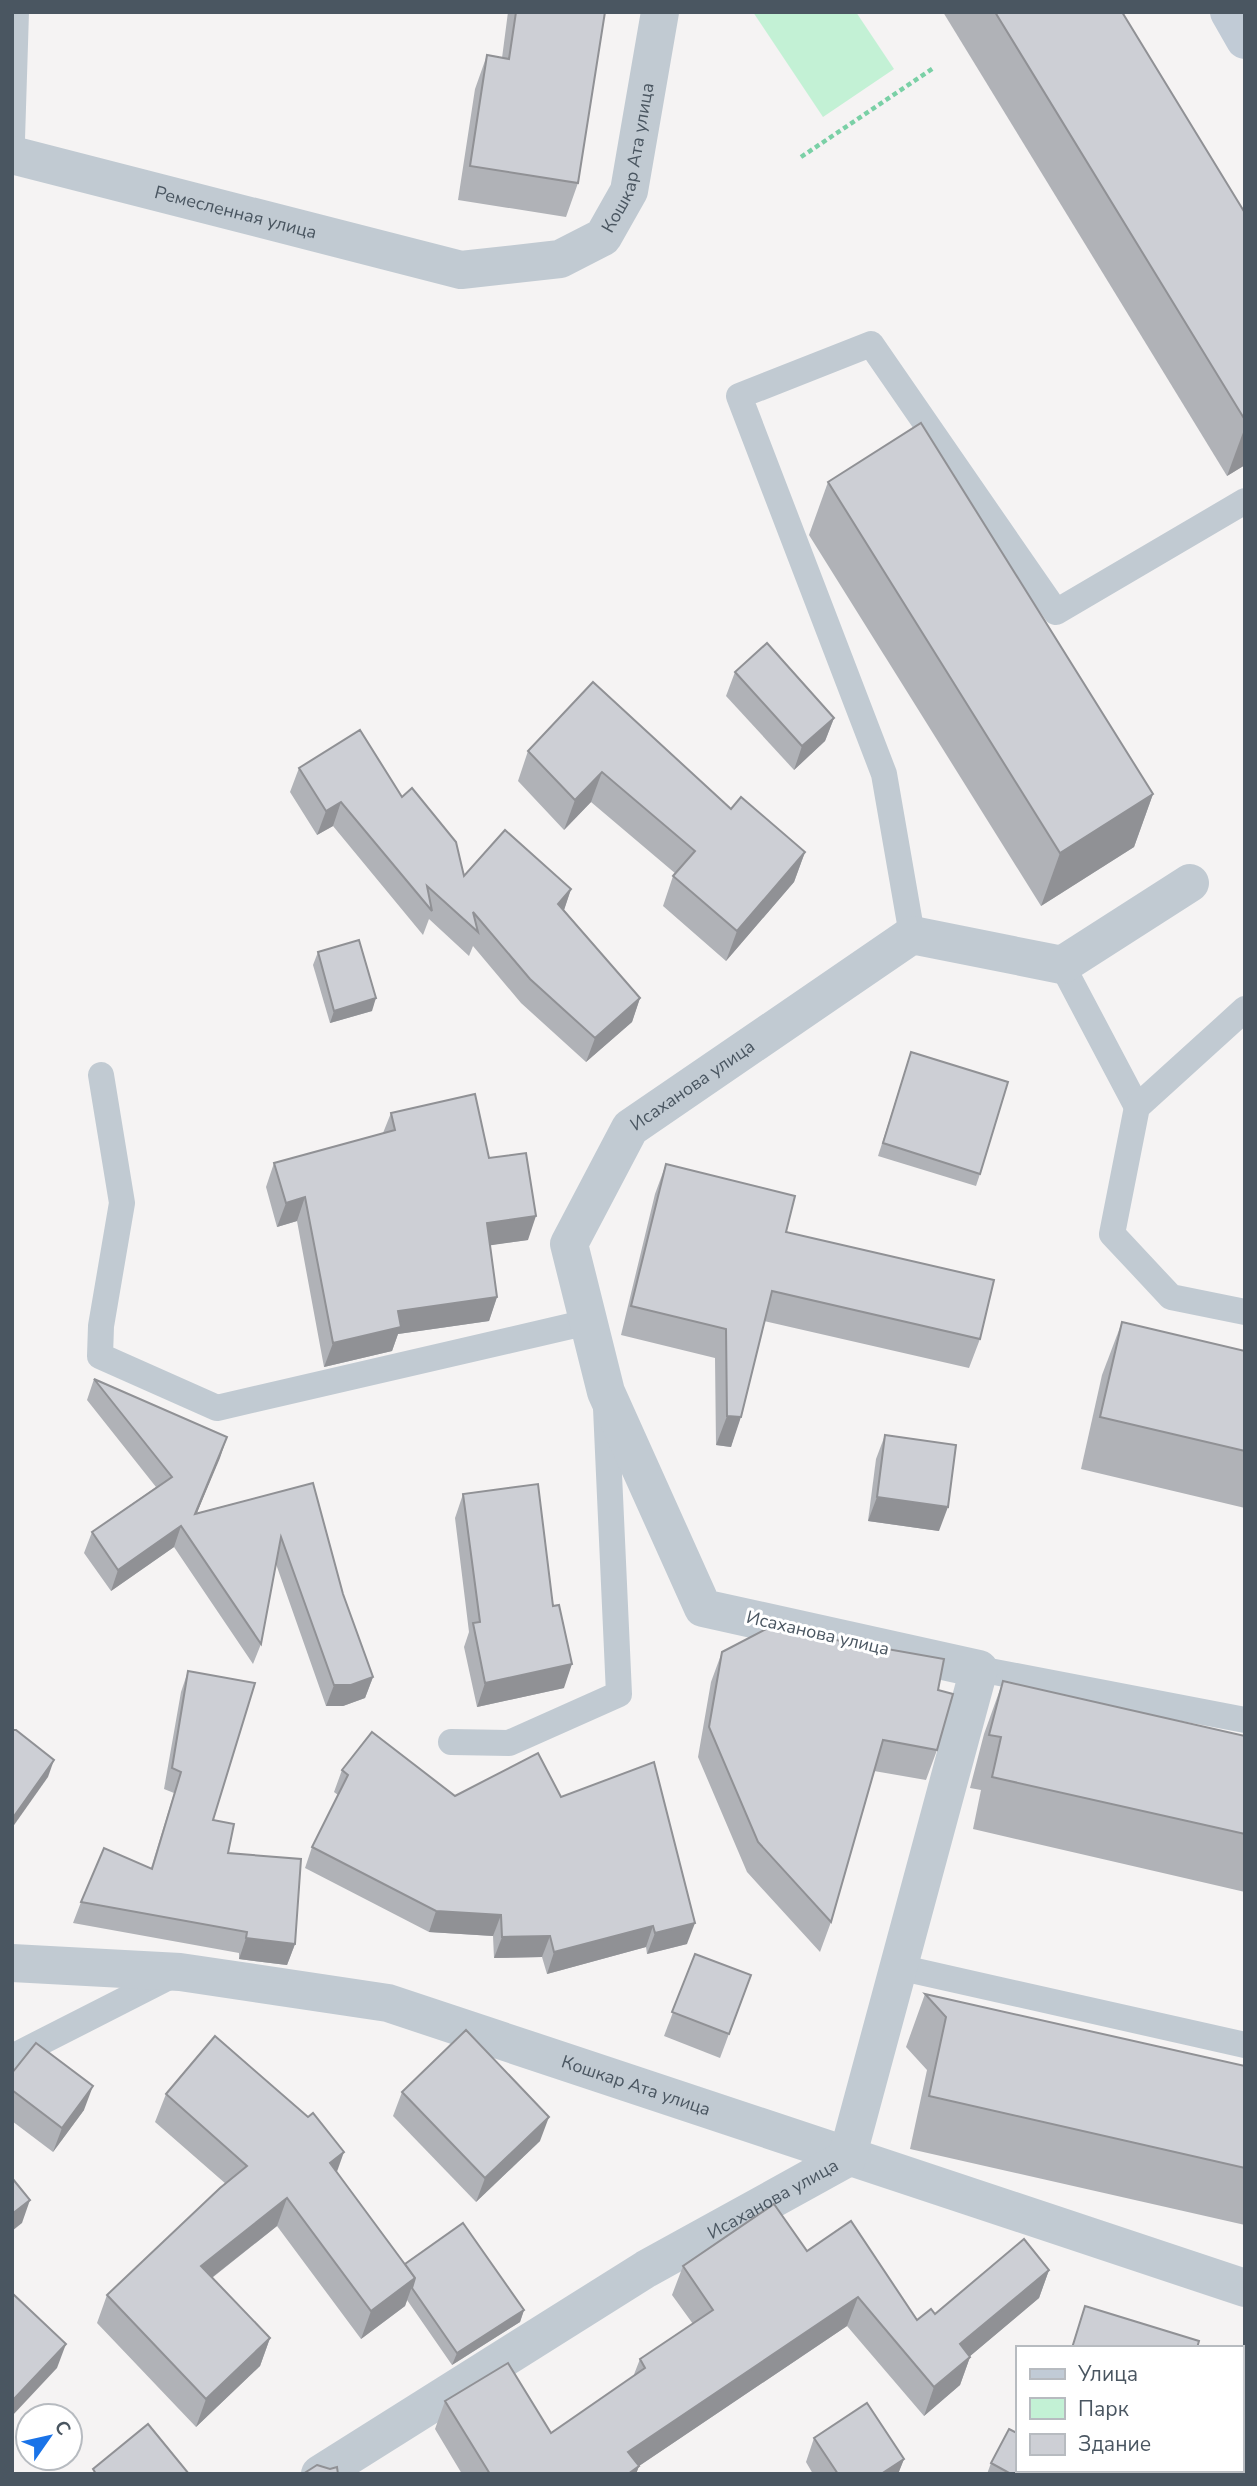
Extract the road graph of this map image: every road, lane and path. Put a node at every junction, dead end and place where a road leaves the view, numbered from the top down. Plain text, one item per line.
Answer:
1 (16, 12) edge
2 (660, 12) edge
3 (1229, 12) edge
4 (1245, 40) edge
5 (935, 67) dead end
6 (12, 139) edge
7 (12, 155) edge
8 (801, 157) dead end
9 (461, 270) joint
10 (1245, 501) edge
11 (1190, 883) dead end
12 (912, 935) junction
13 (1062, 965) junction
14 (1245, 1009) edge
15 (101, 1075) dead end
16 (1137, 1107) junction
17 (1245, 1312) edge
18 (588, 1322) junction
19 (606, 1392) junction
20 (979, 1669) junction
21 (1245, 1720) edge
22 (451, 1742) dead end
23 (12, 1963) edge
24 (898, 1968) junction
25 (180, 1972) junction
26 (1245, 2045) edge
27 (12, 2057) edge
28 (847, 2158) junction
29 (1245, 2288) edge
30 (320, 2474) edge

1 - 6 lane
2 - 9 street, Кошкар Ата улица
3 - 4 main road
5 - 8 path
7 - 9 street, Ремесленная улица
10 - 12 lane
11 - 13 street
12 - 13 street
12 - 18 street, Исаханова улица
13 - 16 lane
14 - 16 lane
15 - 18 lane
16 - 17 lane
18 - 19 street, Исаханова улица
19 - 20 street, Исаханова улица
19 - 22 lane
20 - 21 lane
20 - 24 street, Исаханова улица
23 - 25 street, Кошкар Ата улица
24 - 26 lane
24 - 28 street, Исаханова улица
25 - 27 lane
25 - 28 street, Кошкар Ата улица
28 - 29 street, Кошкар Ата улица
28 - 30 street, Исаханова улица

